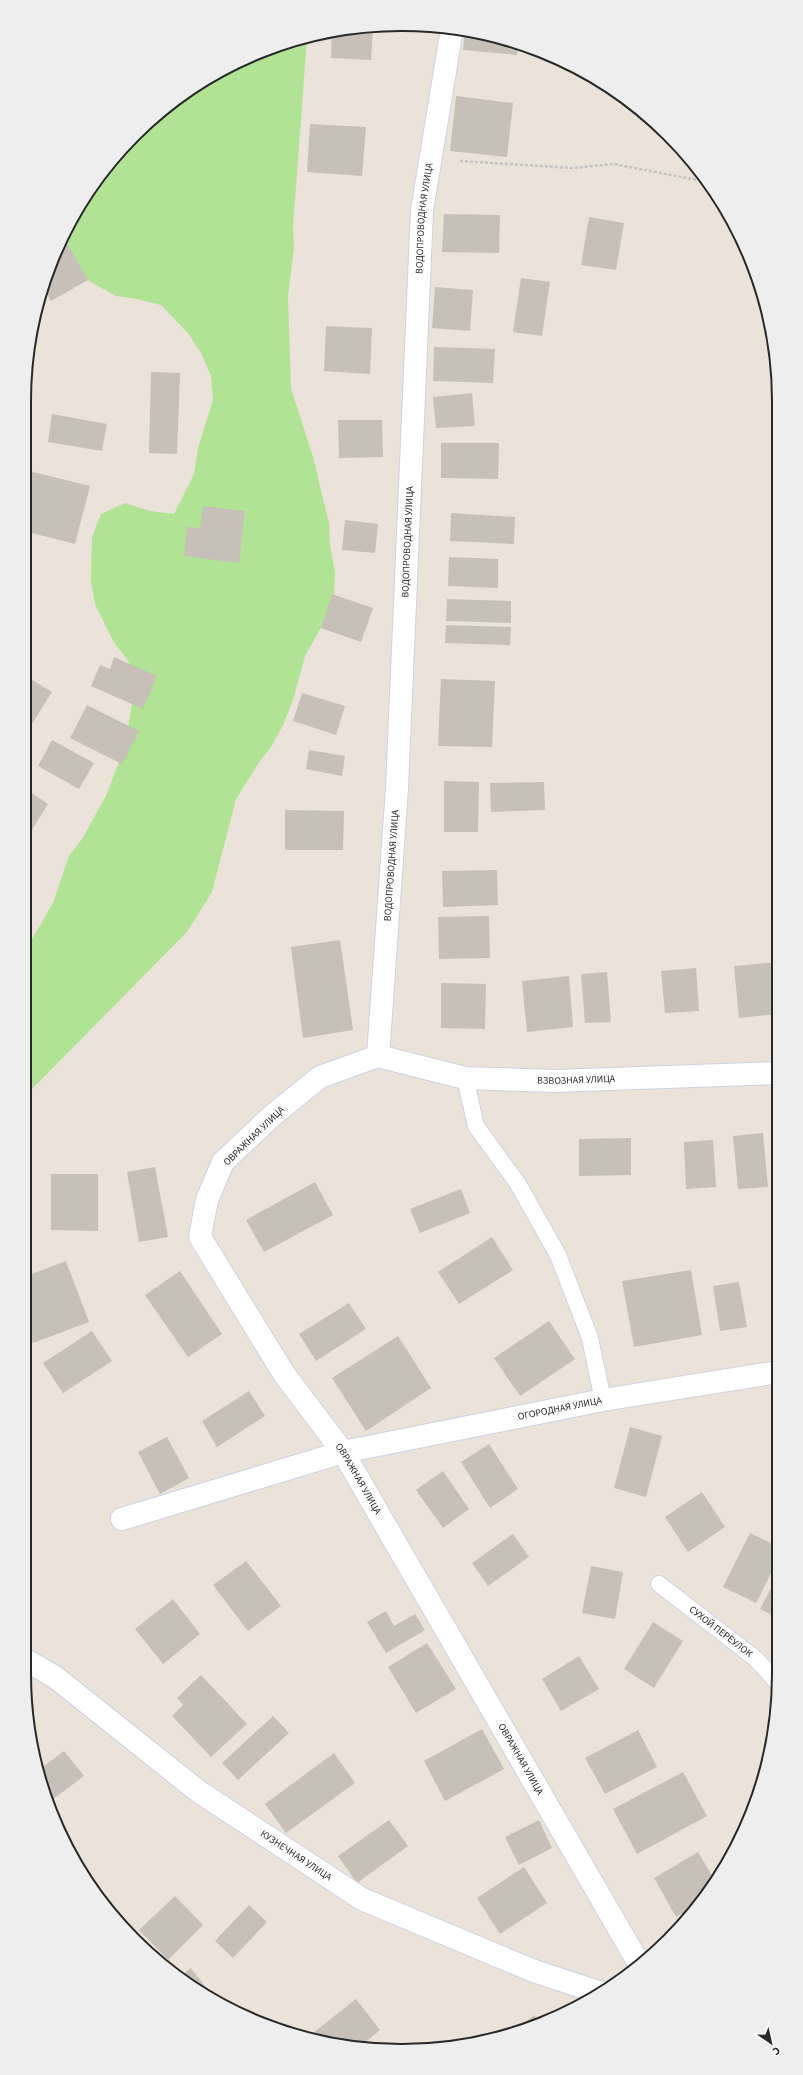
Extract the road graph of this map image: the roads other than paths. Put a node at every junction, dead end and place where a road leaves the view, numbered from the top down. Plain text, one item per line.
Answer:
1 (451, 34) edge
2 (378, 1056) junction
3 (772, 1073) edge
4 (465, 1078) junction
5 (772, 1373) edge
6 (603, 1400) junction
7 (343, 1452) junction
8 (122, 1519) dead end
9 (658, 1584) dead end
10 (31, 1663) edge
11 (772, 1676) edge
12 (637, 1959) edge
13 (593, 1990) edge

1 - 2 street, ВОДОПРОВОДНАЯ УЛИЦА
2 - 4 street, ВЗВОЗНАЯ УЛИЦА
2 - 7 street, ОВРАЖНАЯ УЛИЦА
3 - 4 street, ВЗВОЗНАЯ УЛИЦА
4 - 6 lane
5 - 6 street, ОГОРОДНАЯ УЛИЦА
6 - 7 street, ОГОРОДНАЯ УЛИЦА
7 - 8 street, ОГОРОДНАЯ УЛИЦА
7 - 12 street, ОВРАЖНАЯ УЛИЦА
9 - 11 lane, СУХОЙ ПЕРЕУЛОК
10 - 13 street, КУЗНЕЧНАЯ УЛИЦА

